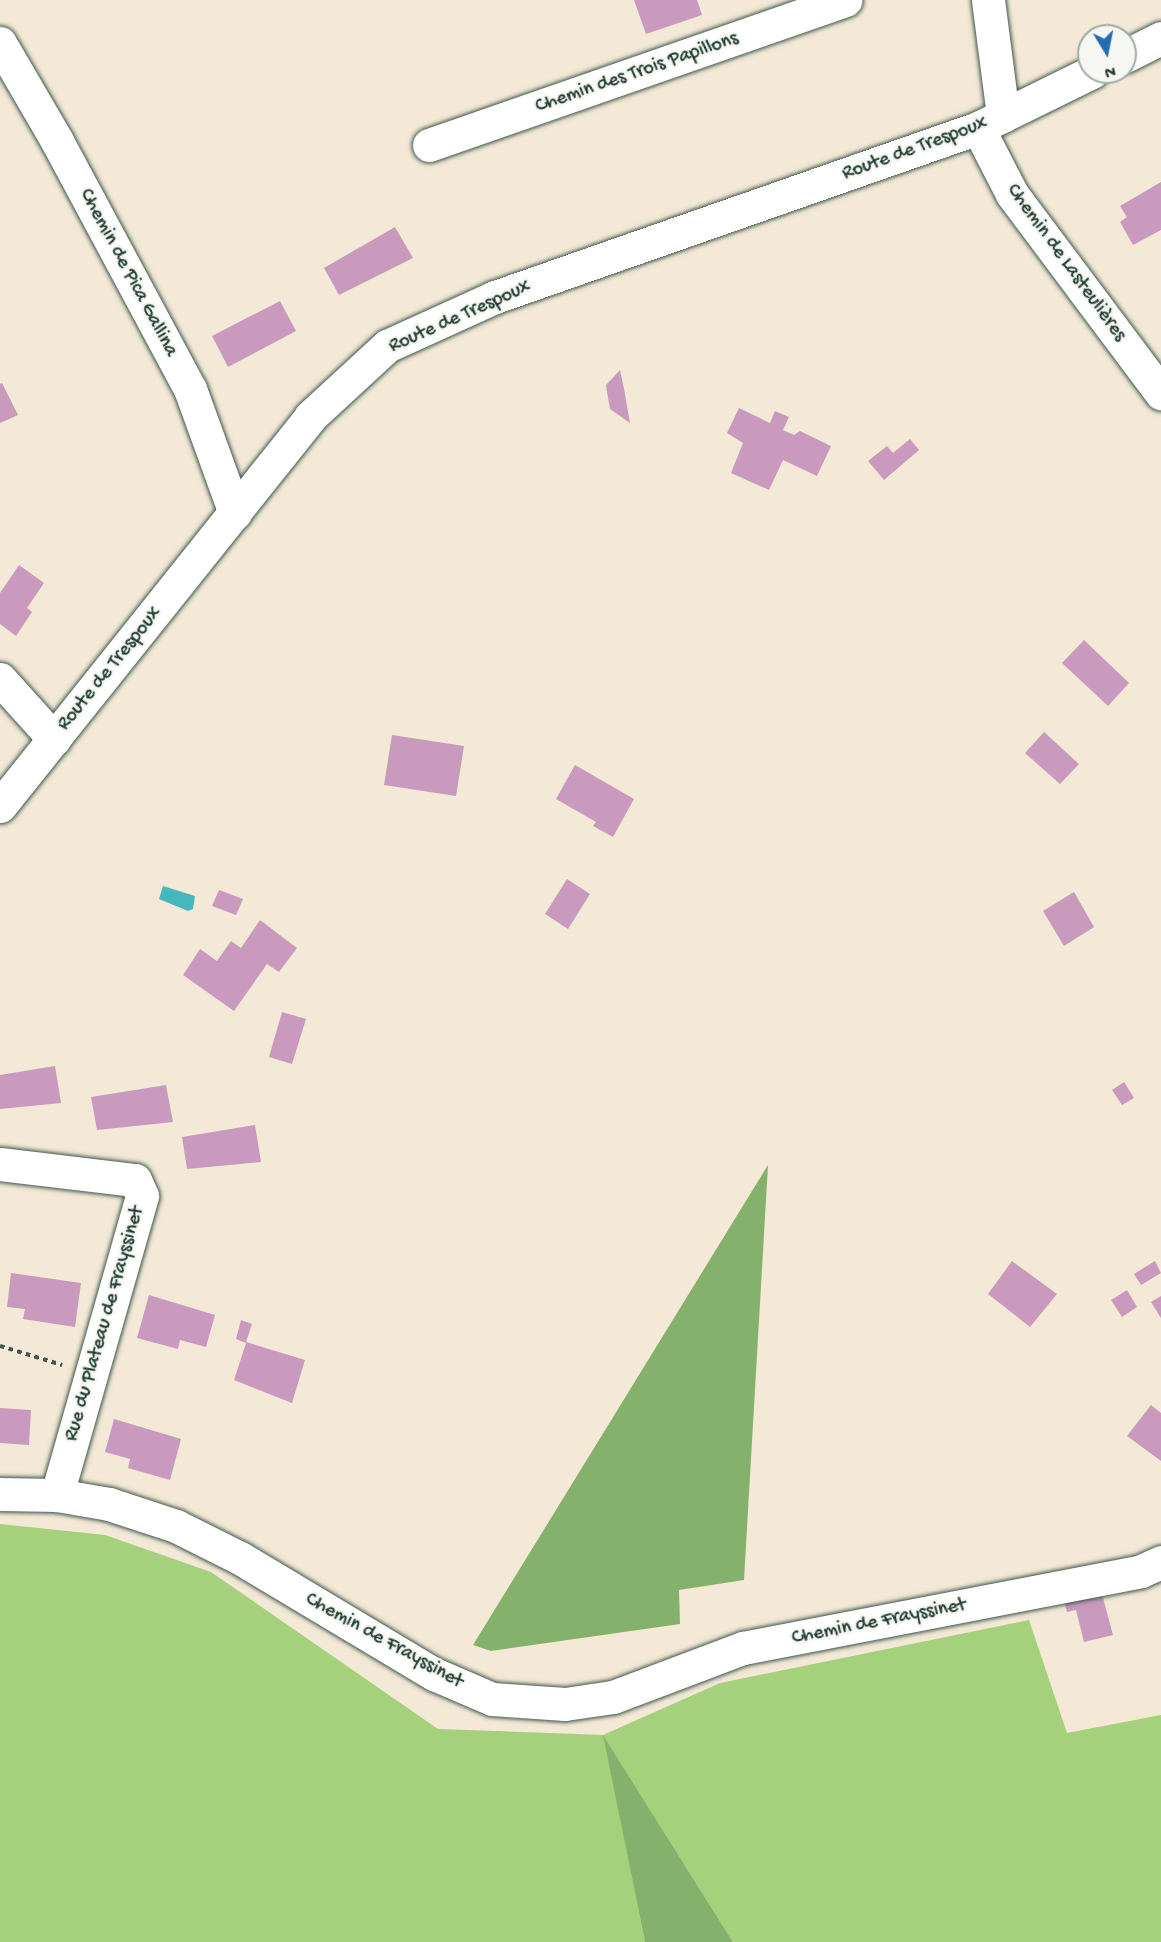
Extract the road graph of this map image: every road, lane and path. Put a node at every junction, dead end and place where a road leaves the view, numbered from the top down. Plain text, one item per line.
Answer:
1 (845, 0) edge
2 (988, 0) edge
3 (1161, 38) edge
4 (0, 43) edge
5 (1137, 50) edge
6 (1077, 79) edge
7 (991, 122) junction
8 (429, 145) dead end
9 (1161, 393) edge
10 (235, 513) junction
11 (0, 679) edge
12 (54, 739) junction
13 (0, 806) edge
14 (0, 1164) edge
15 (0, 1346) edge
16 (90, 1376) junction
17 (0, 1494) edge
18 (57, 1495) junction
19 (1154, 1574) edge

1 - 8 street, Chemin des Trois Papillons
2 - 7 street, Chemin de Lasteulières
3 - 5 street
4 - 10 street, Chemin de Pica Gallina
6 - 7 street, Route de Trespoux
7 - 9 street, Chemin de Lasteulières
7 - 10 street, Route de Trespoux
10 - 12 street, Route de Trespoux
11 - 12 street
12 - 13 street, Route de Trespoux
14 - 16 street, Rue du Plateau de Frayssinet
15 - 16 path
16 - 18 street, Rue du Plateau de Frayssinet
17 - 18 street, Chemin de Frayssinet
18 - 19 street, Chemin de Frayssinet

